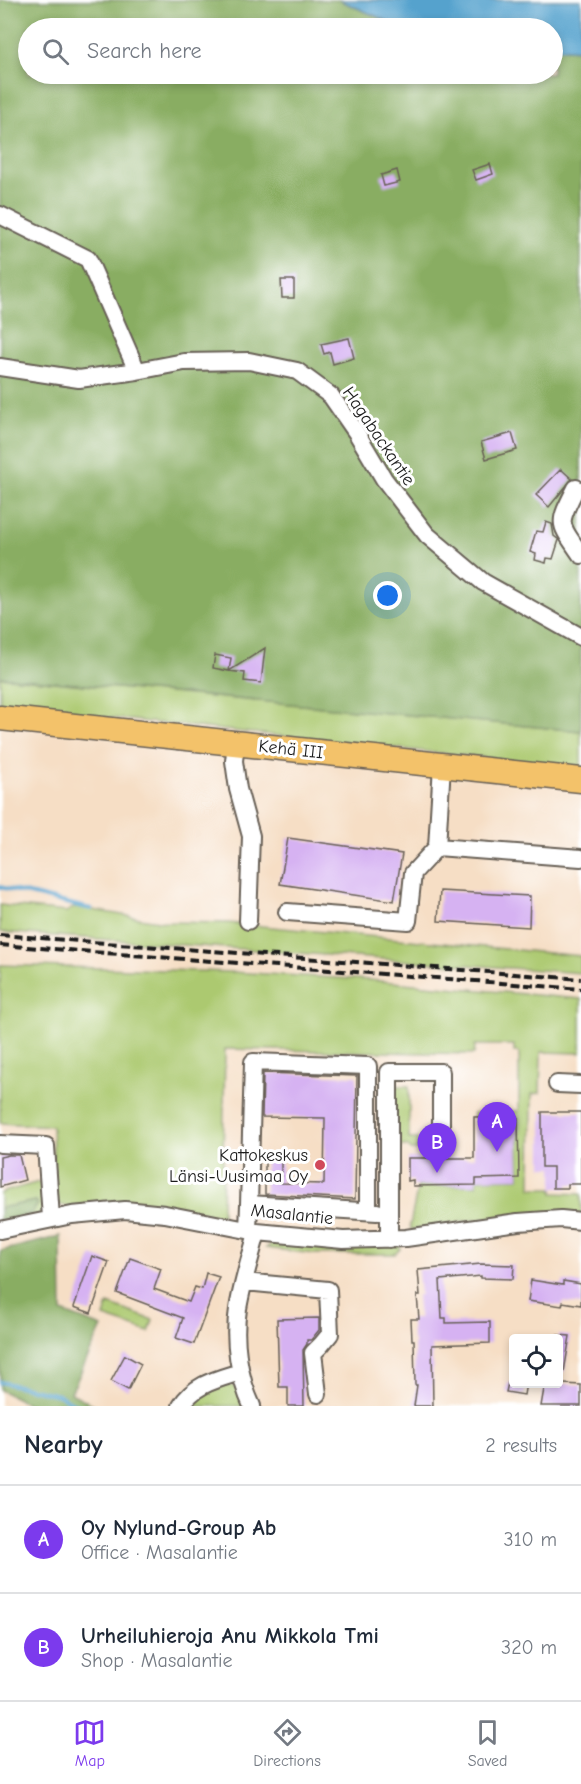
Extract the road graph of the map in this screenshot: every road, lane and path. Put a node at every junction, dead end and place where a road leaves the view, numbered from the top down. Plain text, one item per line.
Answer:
1 (0, 215) edge
2 (0, 367) edge
3 (137, 371) junction
4 (576, 488) dead end
5 (581, 555) edge
6 (581, 637) edge
7 (0, 718) edge
8 (236, 743) junction
9 (442, 765) junction
10 (581, 780) edge
11 (437, 847) junction
12 (581, 858) edge
13 (287, 912) dead end
14 (248, 921) dead end
15 (557, 1084) dead end
16 (581, 1085) edge
17 (441, 1141) dead end
18 (0, 1144) edge
19 (249, 1204) junction
20 (368, 1211) junction
21 (389, 1217) junction
22 (51, 1218) junction
23 (581, 1221) edge
24 (0, 1230) edge
25 (252, 1231) junction
26 (388, 1239) junction
27 (244, 1282) junction
28 (240, 1372) junction
29 (318, 1394) dead end
30 (182, 1406) edge
31 (252, 1406) edge

1 - 3 street
2 - 3 street, Hagabackantie
3 - 6 street, Hagabackantie
4 - 5 street
7 - 8 highway, Kehä III
8 - 9 highway, Kehä III
8 - 14 street
9 - 10 highway, Kehä III
9 - 11 street
11 - 12 street
11 - 13 street
15 - 16 street
17 - 21 street
18 - 22 street
19 - 20 street
19 - 20 street
19 - 25 street
20 - 21 street
21 - 26 street
22 - 24 street, Masalantie
22 - 25 street, Masalantie
23 - 26 street, Masalantie
25 - 26 street, Masalantie
25 - 27 street
27 - 28 street
27 - 29 street
28 - 30 street
28 - 31 street

